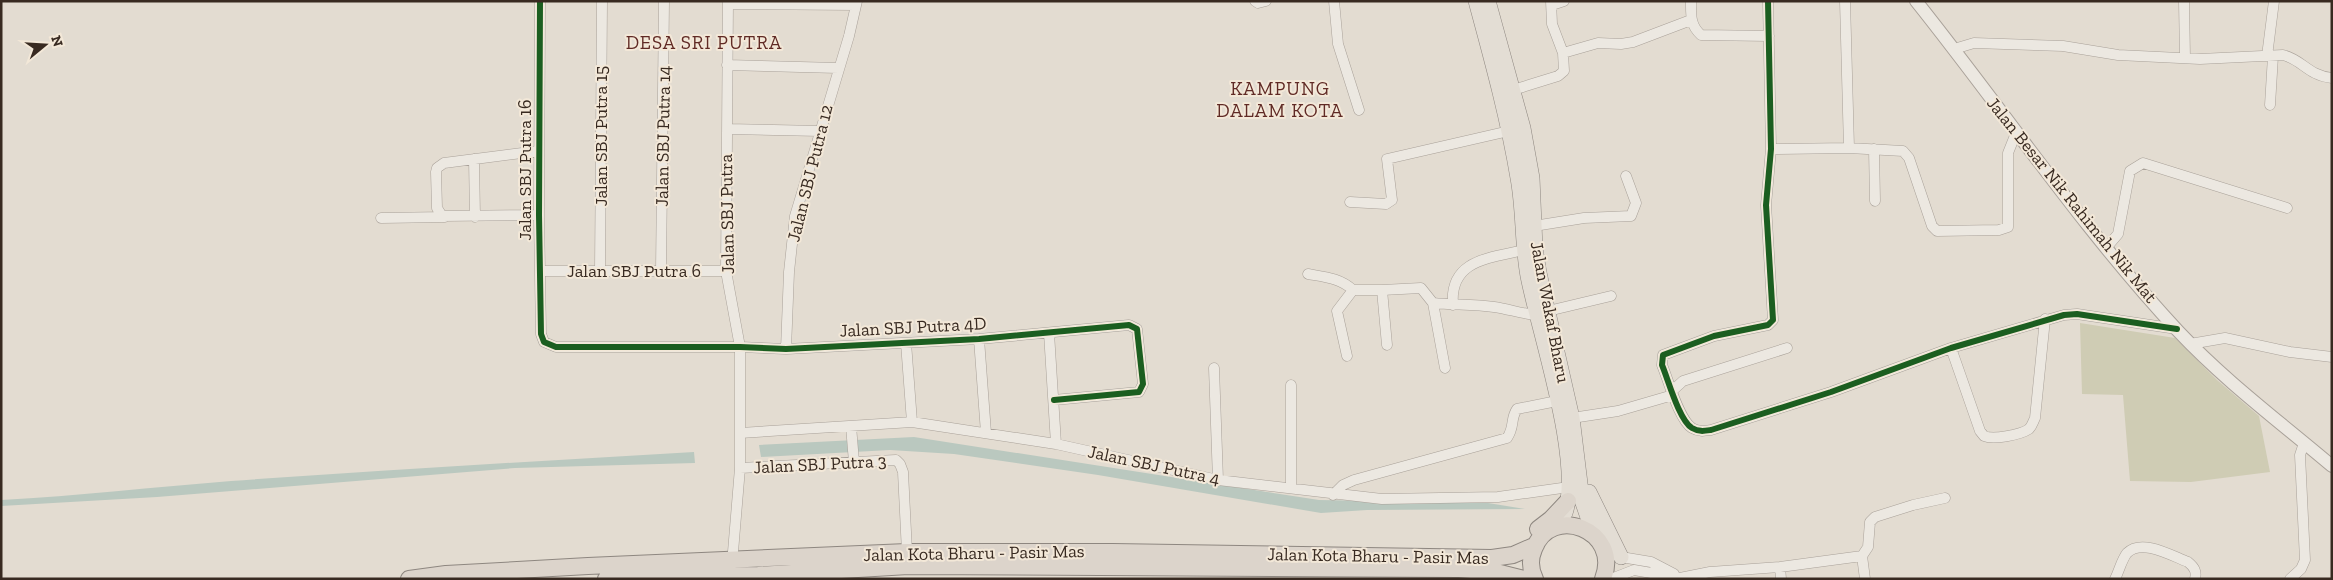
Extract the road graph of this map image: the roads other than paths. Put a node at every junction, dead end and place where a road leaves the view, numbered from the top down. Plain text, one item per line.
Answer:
1 (540, 1) edge
2 (602, 1) edge
3 (664, 1) edge
4 (1255, 1) edge
5 (1266, 1) edge
6 (1334, 1) edge
7 (1476, 1) edge
8 (1488, 1) edge
9 (1564, 1) edge
10 (1691, 1) edge
11 (1768, 1) edge
12 (1845, 1) edge
13 (1916, 1) edge
14 (2184, 1) edge
15 (2274, 1) edge
16 (728, 3) edge
17 (793, 3) edge
18 (857, 3) edge
19 (1551, 3) edge
20 (1691, 20) junction
21 (1769, 36) junction
22 (1954, 48) junction
23 (1563, 53) junction
24 (2270, 56) junction
25 (2185, 58) junction
26 (727, 65) junction
27 (838, 68) junction
28 (2332, 78) edge
29 (1513, 90) junction
30 (2270, 105) dead end
31 (1359, 110) dead end
32 (727, 129) junction
33 (820, 131) junction
34 (1510, 131) junction
35 (2016, 133) junction
36 (1849, 148) junction
37 (1771, 149) junction
38 (1874, 149) junction
39 (538, 151) junction
40 (474, 160) junction
41 (1626, 176) dead end
42 (1350, 202) dead end
43 (1875, 202) dead end
44 (2287, 208) dead end
45 (538, 215) junction
46 (475, 217) junction
47 (381, 218) dead end
48 (446, 218) junction
49 (1534, 226) junction
50 (2106, 248) junction
51 (1524, 250) junction
52 (541, 271) junction
53 (600, 271) junction
54 (661, 271) junction
55 (726, 271) junction
56 (1308, 274) dead end
57 (1353, 290) junction
58 (1382, 290) junction
59 (1610, 296) dead end
60 (1433, 303) junction
61 (1453, 305) junction
62 (1542, 313) junction
63 (2045, 319) junction
64 (2177, 329) junction
65 (1049, 333) junction
66 (542, 338) joint
67 (979, 339) junction
68 (906, 343) junction
69 (2190, 344) junction
70 (1387, 345) dead end
71 (740, 347) junction
72 (1787, 348) dead end
73 (1951, 348) junction
74 (786, 349) junction
75 (1347, 356) dead end
76 (2332, 357) edge
77 (1214, 368) dead end
78 (1445, 368) dead end
79 (1291, 385) dead end
80 (1673, 393) junction
81 (1054, 400) junction
82 (1557, 401) junction
83 (1572, 418) junction
84 (912, 422) junction
85 (852, 428) junction
86 (740, 433) junction
87 (986, 433) junction
88 (1575, 437) junction
89 (2304, 443) junction
90 (1056, 444) junction
91 (854, 460) junction
92 (2332, 466) edge
93 (740, 468) junction
94 (1218, 480) junction
95 (1291, 488) junction
96 (1568, 494) junction
97 (1333, 495) junction
98 (1945, 498) dead end
99 (1556, 527) junction
100 (1598, 540) junction
101 (1536, 544) junction
102 (907, 552) junction
103 (1862, 556) junction
104 (1478, 557) junction
105 (1621, 557) junction
106 (753, 559) junction
107 (1780, 567) junction
108 (731, 571) edge
109 (858, 574) edge
110 (711, 577) edge
111 (759, 577) edge
112 (638, 578) edge
113 (1680, 578) edge
114 (409, 579) edge
115 (606, 579) edge
116 (1524, 579) edge
117 (1535, 579) edge
118 (1603, 579) edge
119 (1611, 579) edge
120 (1781, 579) edge
121 (1865, 579) edge
122 (2115, 579) edge
123 (2195, 579) edge
124 (2290, 579) edge

1 - 39 street, Jalan SBJ Putra 16
2 - 53 street, Jalan SBJ Putra 15
3 - 54 street, Jalan SBJ Putra 14
4 - 5 street
6 - 31 street
7 - 34 main road, Jalan Wakaf Bharu
8 - 29 main road, Jalan Wakaf Bharu
9 - 19 street
10 - 20 street
11 - 21 street
12 - 36 street
13 - 22 street, Jalan Besar Nik Rahimah Nik Mat
14 - 25 street
15 - 24 street
16 - 17 street
16 - 26 street, Jalan SBJ Putra
17 - 18 street
18 - 27 street, Jalan SBJ Putra 12
19 - 23 street
20 - 21 street
20 - 23 street
21 - 37 street
22 - 25 street
22 - 35 street, Jalan Besar Nik Rahimah Nik Mat
23 - 29 street
24 - 25 street
24 - 28 street
24 - 30 street
26 - 27 street
26 - 32 street, Jalan SBJ Putra
27 - 33 street, Jalan SBJ Putra 12
29 - 49 main road, Jalan Wakaf Bharu
32 - 33 street
32 - 55 street, Jalan SBJ Putra
33 - 74 street, Jalan SBJ Putra 12
34 - 42 street
34 - 51 main road, Jalan Wakaf Bharu
35 - 38 street
35 - 50 street, Jalan Besar Nik Rahimah Nik Mat
36 - 37 street
36 - 38 street
37 - 80 street
38 - 43 street
39 - 40 street
39 - 45 street, Jalan SBJ Putra 16
40 - 46 street
40 - 48 street
41 - 49 street
44 - 50 street
45 - 46 street
45 - 52 street, Jalan SBJ Putra 16
46 - 48 street
47 - 48 street
49 - 62 main road, Jalan Wakaf Bharu
50 - 64 street, Jalan Besar Nik Rahimah Nik Mat
51 - 61 street
51 - 62 main road, Jalan Wakaf Bharu
52 - 53 street, Jalan SBJ Putra 6
52 - 66 street, Jalan SBJ Putra 16
53 - 54 street, Jalan SBJ Putra 6
54 - 55 street, Jalan SBJ Putra 6
55 - 71 street, Jalan SBJ Putra
56 - 57 street
57 - 58 street
57 - 75 street
58 - 60 street
58 - 70 street
59 - 62 street
60 - 61 street
60 - 78 street
61 - 62 street
62 - 82 main road, Jalan Wakaf Bharu
62 - 83 main road, Jalan Wakaf Bharu
63 - 64 street
63 - 73 street
63 - 73 street
64 - 69 street, Jalan Besar Nik Rahimah Nik Mat
65 - 67 street, Jalan SBJ Putra 4D
65 - 81 street
65 - 81 street, Jalan SBJ Putra 4D
66 - 71 street, Jalan SBJ Putra 4D
67 - 68 street, Jalan SBJ Putra 4D
67 - 87 street
68 - 74 street, Jalan SBJ Putra 4D
68 - 84 street
69 - 76 street
69 - 89 street, Jalan Besar Nik Rahimah Nik Mat
71 - 74 street, Jalan SBJ Putra 4D
71 - 86 street, Jalan SBJ Putra
72 - 80 street
73 - 80 street
77 - 94 street
79 - 95 street
80 - 83 street
81 - 90 street
82 - 96 main road, Jalan Wakaf Bharu
82 - 97 street
83 - 88 main road, Jalan Wakaf Bharu
84 - 85 street, Jalan SBJ Putra 4
84 - 87 street, Jalan SBJ Putra 4
85 - 86 street, Jalan SBJ Putra 4
85 - 91 street
86 - 93 street, Jalan SBJ Putra
87 - 90 street, Jalan SBJ Putra 4
88 - 100 main road, Jalan Wakaf Bharu
88 - 105 main road
89 - 92 street, Jalan Besar Nik Rahimah Nik Mat
89 - 124 street
90 - 94 street, Jalan SBJ Putra 4
91 - 93 street, Jalan SBJ Putra 3
91 - 102 street, Jalan SBJ Putra 3
93 - 108 street, Jalan SBJ Putra
94 - 95 street, Jalan SBJ Putra 4
95 - 97 street, Jalan SBJ Putra 4
96 - 97 street, Jalan SBJ Putra 4
96 - 99 main road, Jalan Wakaf Bharu
96 - 104 highway
98 - 103 street
99 - 100 highway
99 - 101 highway, Jalan Kota Bharu - Pasir Mas
100 - 105 street
100 - 118 highway
101 - 104 highway, Jalan Kota Bharu - Pasir Mas
101 - 117 highway
102 - 104 highway, Jalan Kota Bharu - Pasir Mas
102 - 106 highway, Jalan Kota Bharu - Pasir Mas
103 - 107 street
103 - 121 street
105 - 113 street
106 - 108 highway, Jalan Kota Bharu - Pasir Mas
106 - 111 street
107 - 113 street
107 - 120 street
108 - 110 highway, Jalan Kota Bharu - Pasir Mas
108 - 111 highway, Jalan Kota Bharu - Pasir Mas
108 - 114 highway, Jalan Kota Bharu - Pasir Mas
109 - 111 highway, Jalan Kota Bharu - Pasir Mas
109 - 116 highway, Jalan Kota Bharu - Pasir Mas
110 - 112 highway, Jalan Kota Bharu - Pasir Mas
112 - 115 highway, Jalan Kota Bharu - Pasir Mas
113 - 119 street
122 - 123 street

